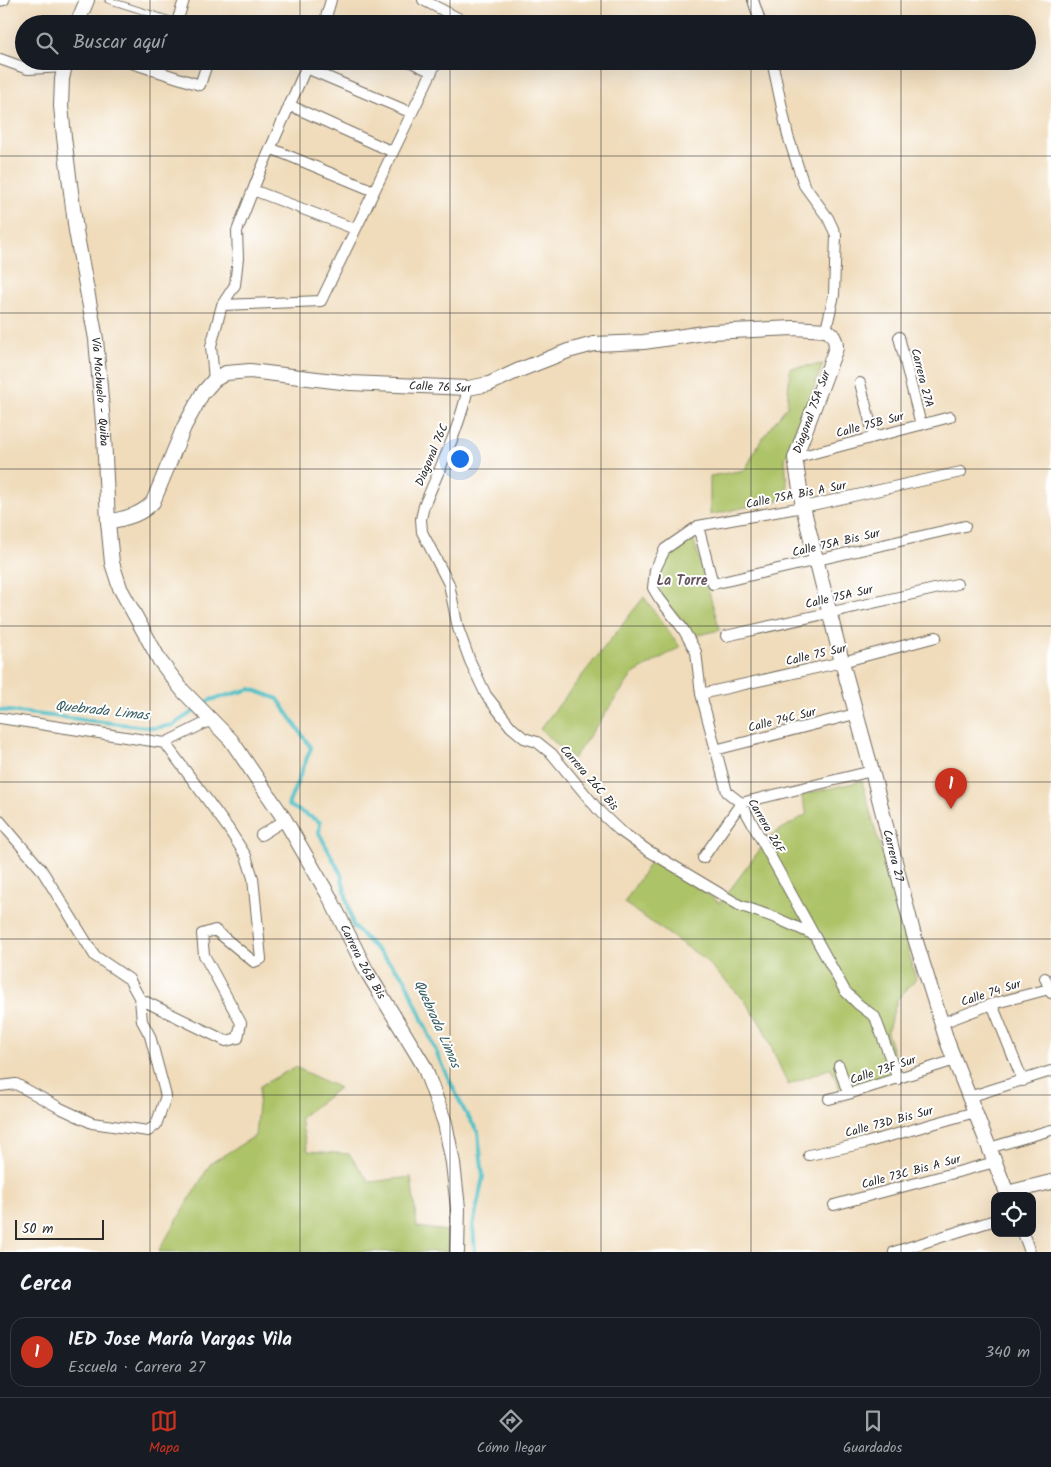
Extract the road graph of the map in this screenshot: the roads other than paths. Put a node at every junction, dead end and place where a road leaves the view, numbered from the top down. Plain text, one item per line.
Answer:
1 (4, 0) edge
2 (87, 0) edge
3 (108, 0) edge
4 (184, 0) edge
5 (331, 0) edge
6 (423, 0) edge
7 (752, 0) edge
8 (0, 1) edge
9 (81, 15) edge
10 (155, 15) edge
11 (181, 15) edge
12 (328, 15) edge
13 (452, 15) edge
14 (758, 15) edge
15 (0, 59) edge
16 (15, 64) edge
17 (64, 70) edge
18 (153, 70) edge
19 (205, 70) edge
20 (305, 70) edge
21 (318, 70) edge
22 (428, 70) edge
23 (774, 70) edge
24 (432, 72) joint
25 (289, 105) junction
26 (412, 113) junction
27 (270, 148) junction
28 (393, 152) junction
29 (253, 190) junction
30 (374, 191) junction
31 (355, 230) junction
32 (222, 305) junction
33 (826, 330) junction
34 (899, 337) dead end
35 (214, 380) junction
36 (860, 383) dead end
37 (468, 388) junction
38 (950, 417) dead end
39 (921, 425) junction
40 (874, 437) junction
41 (795, 458) junction
42 (960, 472) dead end
43 (803, 507) junction
44 (108, 522) junction
45 (698, 526) junction
46 (965, 526) dead end
47 (422, 532) joint
48 (818, 561) junction
49 (655, 570) joint
50 (957, 584) dead end
51 (830, 612) junction
52 (726, 636) dead end
53 (936, 637) dead end
54 (842, 662) junction
55 (701, 694) junction
56 (193, 702) joint
57 (855, 714) junction
58 (208, 717) junction
59 (0, 718) edge
60 (165, 742) junction
61 (715, 750) junction
62 (872, 772) junction
63 (741, 803) junction
64 (286, 820) junction
65 (0, 821) edge
66 (261, 834) dead end
67 (703, 858) dead end
68 (812, 934) junction
69 (1045, 978) dead end
70 (1050, 991) edge
71 (140, 999) junction
72 (992, 1004) junction
73 (942, 1023) junction
74 (955, 1060) junction
75 (839, 1066) dead end
76 (1051, 1071) edge
77 (898, 1079) junction
78 (1023, 1081) junction
79 (0, 1086) edge
80 (848, 1094) junction
81 (969, 1097) junction
82 (829, 1099) dead end
83 (975, 1112) junction
84 (1051, 1130) edge
85 (989, 1148) junction
86 (809, 1155) dead end
87 (995, 1162) junction
88 (1051, 1182) edge
89 (1007, 1192) edge
90 (1015, 1192) edge
91 (834, 1205) dead end
92 (991, 1221) edge
93 (1024, 1237) edge
94 (913, 1249) edge
95 (457, 1252) edge
96 (894, 1252) edge
97 (1030, 1252) edge

1 - 8 street
2 - 9 street
3 - 10 lane
4 - 11 street
5 - 12 street
6 - 13 street
7 - 14 street
15 - 16 street
17 - 44 street, Vía Mochuelo - Quiba
18 - 19 street
20 - 25 street
21 - 26 street
22 - 24 street
23 - 33 street
24 - 26 street
25 - 27 street
25 - 28 street
26 - 28 street
27 - 29 street
27 - 30 street
28 - 30 street
29 - 31 street
29 - 32 street
30 - 31 street
31 - 32 street
32 - 35 street
33 - 37 street, Calle 76 Sur
33 - 41 street, Diagonal 75A Sur
34 - 39 street, Carrera 27A
35 - 37 street, Calle 76 Sur
35 - 44 street
36 - 40 street
37 - 47 street, Diagonal 76C
38 - 39 street, Calle 75B Sur
39 - 40 street, Calle 75B Sur
40 - 41 street, Calle 75B Sur
41 - 43 street, Diagonal 75A Sur
42 - 43 street, Calle 75A Bis A Sur
43 - 45 street, Calle 75A Bis A Sur
43 - 48 street, Carrera 27
44 - 56 street, Vía Mochuelo - Quiba
45 - 48 street, Calle 75A Bis Sur
45 - 49 street, Calle 75A Bis A Sur
46 - 48 street, Calle 75A Bis Sur
47 - 68 street, Carrera 26C Bis
48 - 51 street, Carrera 27
49 - 55 street, Carrera 26F
50 - 51 street, Calle 75A Sur
51 - 52 street, Calle 75A Sur
51 - 54 street, Carrera 27
53 - 54 street, Calle 75 Sur
54 - 55 street, Calle 75 Sur
54 - 57 street, Carrera 27
55 - 61 street, Carrera 26F
56 - 58 street, Carrera 26B Bis
57 - 61 street, Calle 74C Sur
57 - 62 street, Carrera 27
58 - 60 street
58 - 64 street, Carrera 26B Bis
59 - 60 street
60 - 71 street
61 - 63 street, Carrera 26F
62 - 63 street
62 - 73 street, Carrera 27
63 - 67 street
63 - 68 street, Carrera 26F
64 - 66 street
64 - 95 street, Carrera 26B Bis
65 - 71 street
68 - 77 street, Carrera 26F
69 - 70 street
70 - 72 street, Calle 74 Sur
71 - 79 street
72 - 73 street, Calle 74 Sur
72 - 78 street
73 - 74 street, Carrera 27
74 - 77 street, Calle 73F Sur
74 - 81 street, Carrera 27
75 - 80 street, Calle 73F Sur
76 - 78 street
77 - 80 street, Calle 73F Sur
78 - 81 street
80 - 82 street
81 - 83 street, Carrera 27
83 - 85 street, Carrera 27
83 - 86 street, Calle 73D Bis Sur
84 - 85 street
85 - 87 street, Carrera 27
87 - 89 street, Carrera 27
87 - 91 street, Calle 73C Bis A Sur
88 - 90 street
92 - 94 street
93 - 97 street
94 - 96 street

